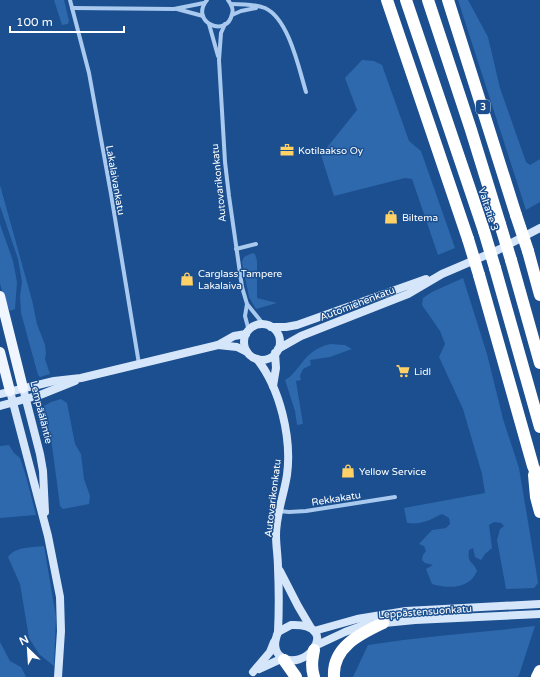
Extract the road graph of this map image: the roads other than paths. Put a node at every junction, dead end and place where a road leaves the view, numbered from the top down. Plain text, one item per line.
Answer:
1 (70, 0) edge
2 (387, 0) edge
3 (406, 0) edge
4 (428, 0) edge
5 (448, 0) edge
6 (206, 2) edge
7 (229, 2) edge
8 (259, 7) junction
9 (72, 8) junction
10 (174, 9) junction
11 (232, 15) junction
12 (203, 16) junction
13 (209, 24) junction
14 (225, 24) junction
15 (219, 60) junction
16 (306, 92) dead end
17 (540, 228) edge
18 (256, 244) dead end
19 (236, 249) junction
20 (442, 274) junction
21 (540, 294) edge
22 (0, 296) edge
23 (247, 304) junction
24 (267, 326) junction
25 (247, 332) junction
26 (218, 344) junction
27 (277, 351) junction
28 (0, 352) edge
29 (247, 352) junction
30 (257, 359) junction
31 (540, 363) edge
32 (138, 364) junction
33 (79, 378) junction
34 (273, 386) junction
35 (23, 388) junction
36 (5, 392) edge
37 (26, 399) junction
38 (13, 402) junction
39 (0, 406) edge
40 (540, 428) edge
41 (533, 466) junction
42 (540, 482) edge
43 (395, 497) dead end
44 (279, 511) junction
45 (540, 512) edge
46 (48, 536) junction
47 (278, 566) junction
48 (540, 604) edge
49 (540, 614) edge
50 (383, 624) junction
51 (313, 630) junction
52 (278, 632) junction
53 (275, 641) junction
54 (315, 648) junction
55 (283, 659) junction
56 (540, 671) edge
57 (58, 677) edge
58 (296, 677) edge
59 (314, 677) edge
60 (334, 677) edge
61 (537, 677) edge

1 - 9 street, Lakalaivankatu
2 - 41 highway, bridge
3 - 40 highway, Valtatie 3, bridge
4 - 31 highway, Valtatie 3, bridge
5 - 21 highway, 3, bridge
6 - 10 street
6 - 12 street
7 - 8 street
7 - 11 street
8 - 11 street
8 - 16 street
9 - 10 street
9 - 32 street, Lakalaivankatu
10 - 12 street
11 - 14 street
12 - 13 street
13 - 14 street
13 - 15 street, Autovarikonkatu
14 - 15 street, Autovarikonkatu
15 - 19 street, Autovarikonkatu
17 - 20 main road, Automiehenkatu
18 - 19 street
19 - 23 street, Autovarikonkatu
20 - 24 main road, Automiehenkatu
20 - 27 main road, Automiehenkatu
22 - 35 main road, Lempääläntie
23 - 24 street, Autovarikonkatu
23 - 25 street, Autovarikonkatu
24 - 25 main road
24 - 27 main road
25 - 26 main road
25 - 29 main road
26 - 29 main road
26 - 32 main road
27 - 30 main road
27 - 34 main road, Autovarikonkatu
28 - 36 main road, Lempääläntie
29 - 30 main road
30 - 34 main road, Autovarikonkatu
32 - 33 main road
33 - 35 main road
33 - 37 main road
34 - 44 main road, Autovarikonkatu
35 - 36 main road
35 - 37 main road, Lempääläntie
36 - 38 main road, Lempääläntie
37 - 38 main road
37 - 46 main road, Lempääläntie
38 - 39 main road
38 - 46 main road, Lempääläntie
41 - 42 highway
41 - 45 highway
43 - 44 street, Rekkakatu
44 - 47 main road, Autovarikonkatu
46 - 57 main road, Lempääläntie
47 - 51 main road, Autovarikonkatu
47 - 52 main road, Autovarikonkatu
48 - 51 main road, Leppästensuonkatu
49 - 50 main road, Leppästensuonkatu
50 - 54 main road, Leppästensuonkatu
50 - 60 highway
51 - 52 main road
51 - 54 main road
52 - 53 main road
53 - 55 main road
53 - 55 main road
54 - 55 main road
54 - 59 highway
55 - 58 highway
56 - 61 highway

